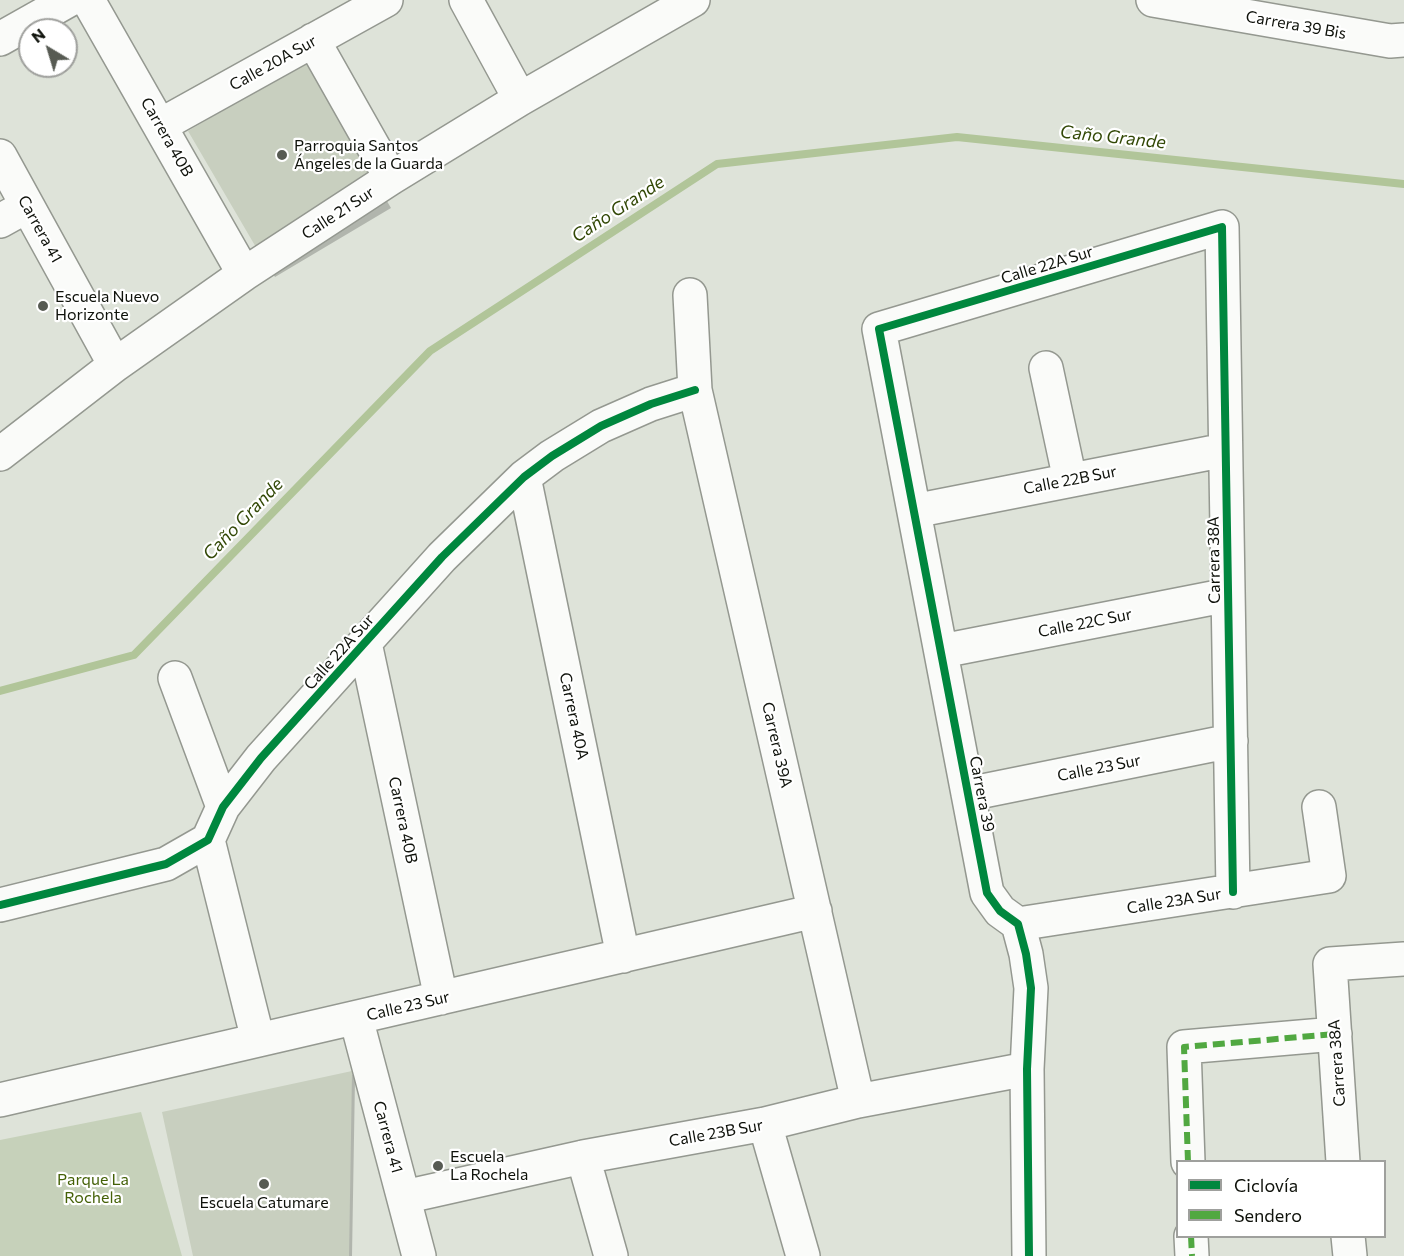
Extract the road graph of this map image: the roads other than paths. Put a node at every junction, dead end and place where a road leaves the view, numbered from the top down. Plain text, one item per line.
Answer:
1 (69, 0) edge
2 (88, 0) edge
3 (386, 0) edge
4 (466, 0) edge
5 (1153, 0) edge
6 (674, 5) edge
7 (0, 39) edge
8 (314, 40) junction
9 (1404, 40) edge
10 (520, 99) junction
11 (161, 125) junction
12 (0, 156) edge
13 (392, 178) junction
14 (14, 214) edge
15 (1222, 227) joint
16 (244, 274) junction
17 (690, 295) dead end
18 (879, 329) joint
19 (115, 365) junction
20 (1046, 368) dead end
21 (696, 390) junction
22 (1226, 450) junction
23 (0, 454) edge
24 (524, 477) junction
25 (1070, 480) junction
26 (914, 511) junction
27 (1228, 595) junction
28 (365, 643) junction
29 (942, 651) junction
30 (175, 678) dead end
31 (1231, 741) junction
32 (968, 794) junction
33 (224, 807) junction
34 (1319, 807) dead end
35 (208, 840) junction
36 (1233, 892) junction
37 (0, 905) edge
38 (815, 911) junction
39 (1018, 924) junction
40 (623, 956) junction
41 (1404, 959) edge
42 (441, 998) junction
43 (356, 1018) junction
44 (1335, 1034) junction
45 (258, 1040) junction
46 (1027, 1069) junction
47 (0, 1100) edge
48 (858, 1101) junction
49 (765, 1124) junction
50 (584, 1157) junction
51 (1188, 1160) edge
52 (1343, 1160) edge
53 (404, 1197) junction
54 (1191, 1238) edge
55 (1348, 1238) edge
56 (419, 1256) edge
57 (611, 1256) edge
58 (803, 1256) edge
59 (1029, 1256) edge
60 (1191, 1256) edge
61 (1350, 1256) edge

1 - 7 street
2 - 11 street, Carrera 40B
3 - 8 street, Calle 20A Sur
4 - 10 street
5 - 9 street, Carrera 39 Bis
6 - 10 street, Calle 21 Sur
8 - 11 street, Calle 20A Sur
8 - 13 street
10 - 13 street, Calle 21 Sur
11 - 16 street, Carrera 40B
12 - 14 street, Carrera 41
13 - 16 street, Calle 21 Sur
14 - 19 street, Carrera 41
15 - 18 street, Calle 22A Sur
15 - 22 street, Carrera 38A
16 - 19 street, Calle 21 Sur
17 - 21 street, Carrera 39A
18 - 26 street, Carrera 39
19 - 23 street, Calle 21 Sur
20 - 25 street
21 - 24 street, Calle 22A Sur
21 - 38 street, Carrera 39A
22 - 25 street, Calle 22B Sur
22 - 27 street, Carrera 38A
24 - 28 street, Calle 22A Sur
24 - 40 street, Carrera 40A
25 - 26 street, Calle 22B Sur
26 - 29 street, Carrera 39
27 - 29 street, Calle 22C Sur
27 - 31 street, Carrera 38A
28 - 33 street, Calle 22A Sur
28 - 42 street, Carrera 40B
29 - 32 street, Carrera 39
30 - 33 street
31 - 32 street, Calle 23 Sur
31 - 36 street, Carrera 38A
32 - 39 street, Carrera 39
33 - 35 street, Calle 22A Sur
34 - 36 street, Calle 23A Sur
35 - 37 street
35 - 45 street
36 - 39 street, Calle 23A Sur
38 - 40 street, Calle 23 Sur
38 - 48 street, Carrera 39A
39 - 46 street
40 - 42 street, Calle 23 Sur
41 - 44 street, Carrera 38A
42 - 43 street, Calle 23 Sur
43 - 45 street, Calle 23 Sur
43 - 53 street, Carrera 41
44 - 51 street
44 - 52 street, Carrera 38A
45 - 47 street, Calle 23 Sur
46 - 48 street, Calle 23B Sur
46 - 59 street
48 - 49 street, Calle 23B Sur
49 - 50 street, Calle 23B Sur
49 - 58 street
50 - 53 street, Calle 23B Sur
50 - 57 street
53 - 56 street, Carrera 41
54 - 60 street
55 - 61 street

